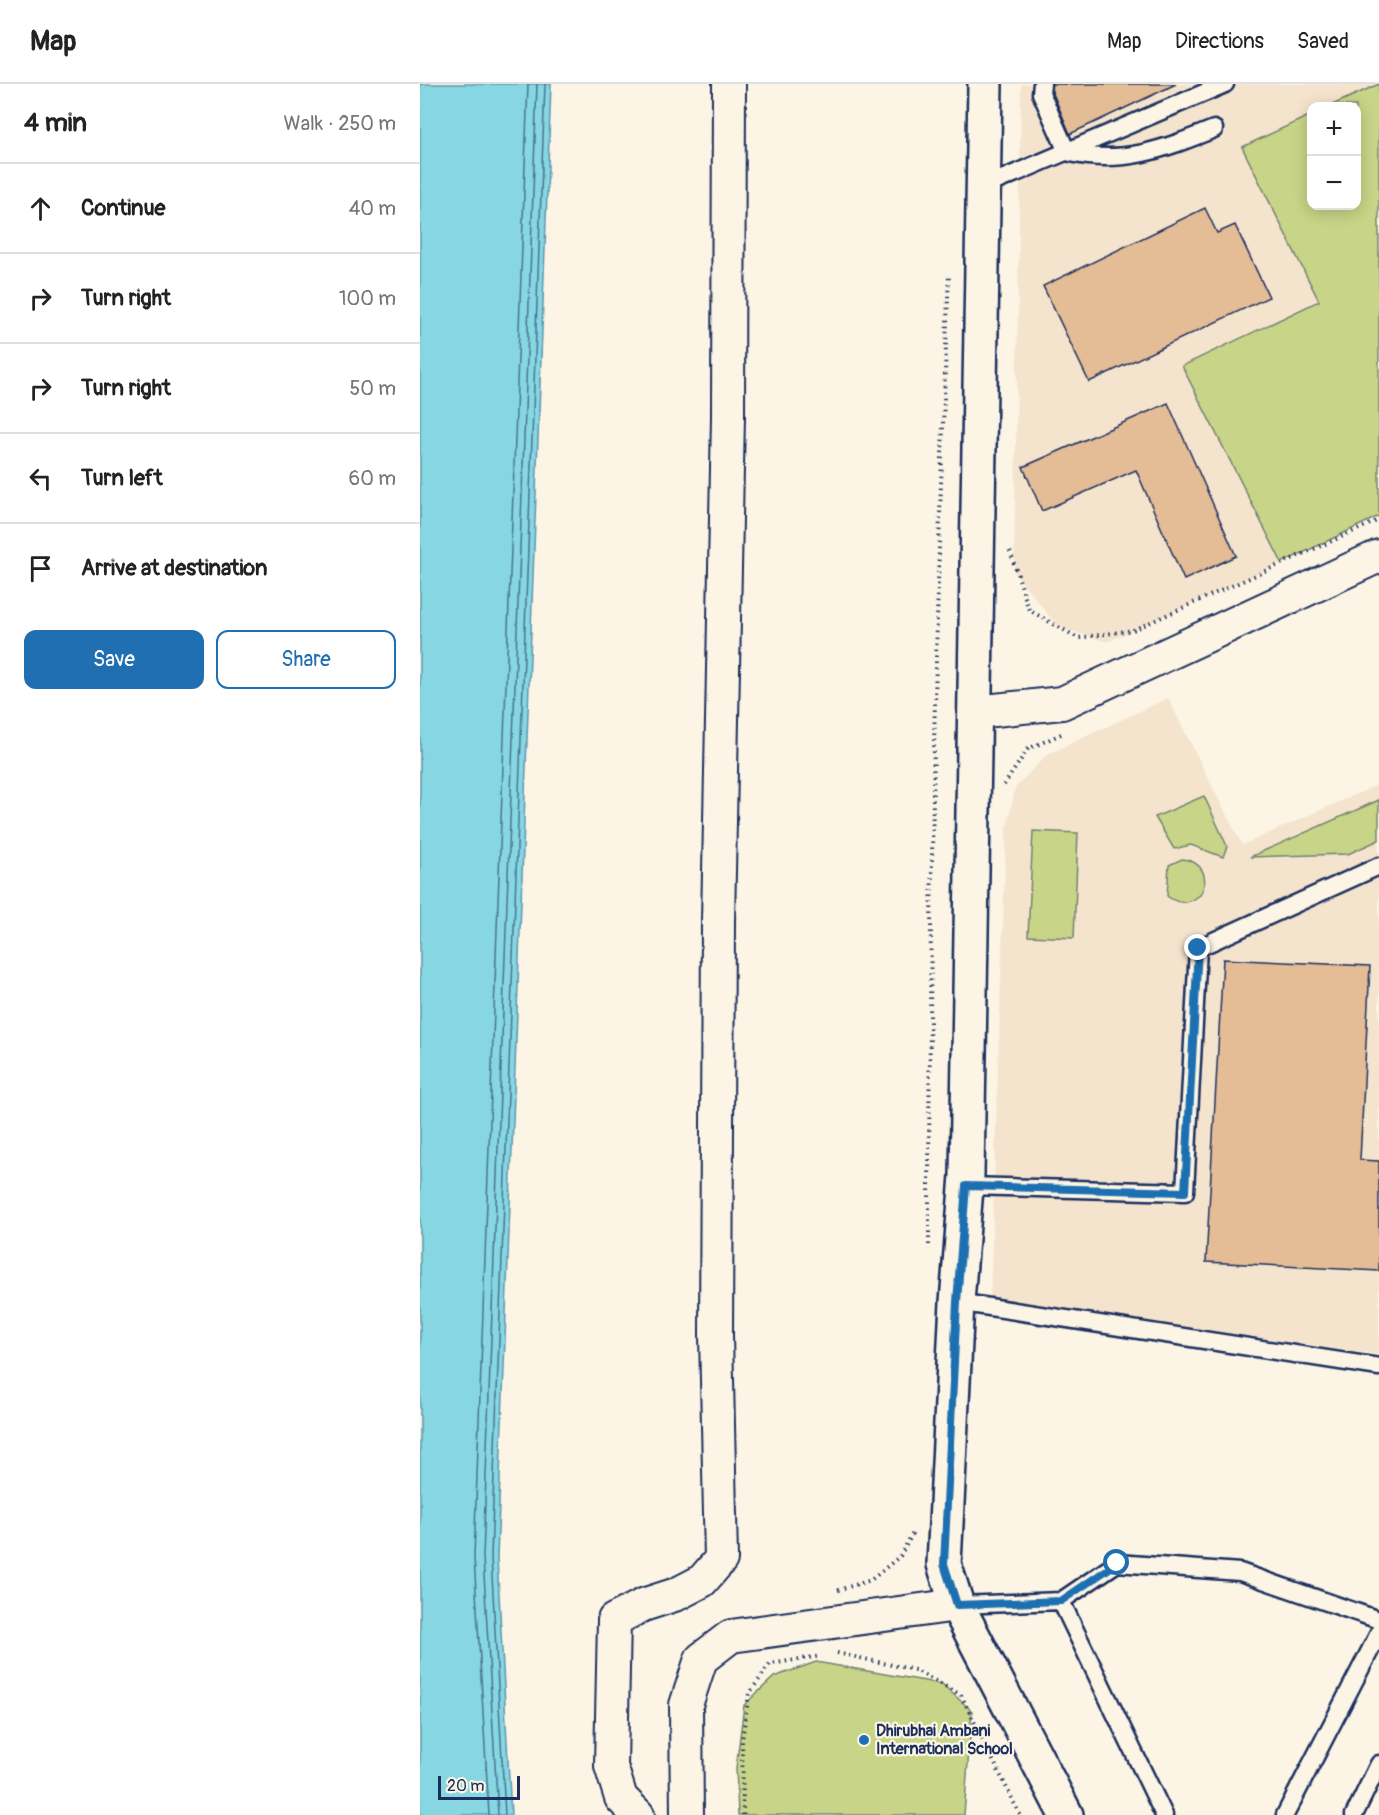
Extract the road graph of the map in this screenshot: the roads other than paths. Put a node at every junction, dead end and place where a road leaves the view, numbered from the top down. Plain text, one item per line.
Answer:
1 (729, 84) edge
2 (985, 84) edge
3 (1041, 84) edge
4 (1225, 84) edge
5 (1214, 129) dead end
6 (1067, 152) junction
7 (983, 187) junction
8 (1379, 556) edge
9 (975, 712) junction
10 (1379, 866) edge
11 (966, 1186) junction
12 (957, 1302) junction
13 (1379, 1366) edge
14 (1061, 1601) junction
15 (957, 1605) junction
16 (1379, 1620) edge
17 (1379, 1634) edge
18 (1379, 1764) edge
19 (638, 1815) edge
20 (687, 1815) edge
21 (1066, 1815) edge
22 (1164, 1815) edge
23 (1285, 1815) edge
24 (1354, 1815) edge

1 - 19 street
2 - 7 street
3 - 6 lane
4 - 6 lane
5 - 6 lane
6 - 7 lane
7 - 9 street
8 - 9 street
9 - 11 street
10 - 11 lane
11 - 12 street
12 - 13 lane
12 - 15 street
14 - 15 lane
14 - 16 lane
14 - 22 lane
15 - 20 street
15 - 21 street
17 - 23 lane
18 - 24 lane

